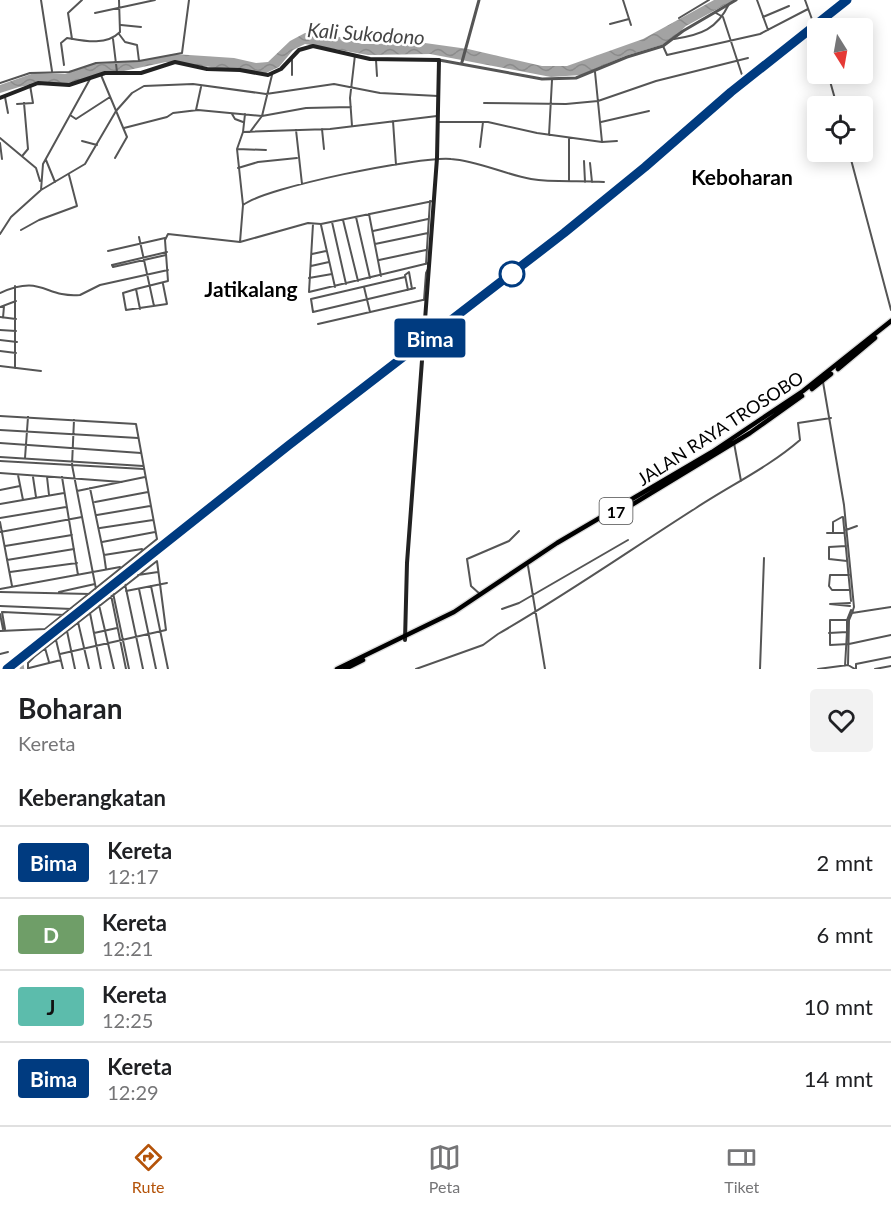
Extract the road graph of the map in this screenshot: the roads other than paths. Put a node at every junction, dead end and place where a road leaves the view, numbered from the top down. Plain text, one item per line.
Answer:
1 (41, 0) edge
2 (82, 0) edge
3 (119, 0) edge
4 (155, 0) edge
5 (189, 0) edge
6 (479, 0) edge
7 (623, 0) edge
8 (695, 0) edge
9 (709, 0) edge
10 (736, 0) edge
11 (757, 0) edge
12 (805, 0) edge
13 (729, 4) junction
14 (120, 6) junction
15 (698, 6) junction
16 (789, 6) dead end
17 (808, 9) junction
18 (95, 12) dead end
19 (715, 13) junction
20 (723, 17) junction
21 (763, 17) junction
22 (679, 18) dead end
23 (811, 18) edge
24 (629, 19) junction
25 (610, 24) dead end
26 (121, 25) junction
27 (631, 25) dead end
28 (807, 26) edge
29 (141, 27) dead end
30 (768, 30) junction
31 (118, 34) junction
32 (72, 39) junction
33 (113, 39) junction
34 (674, 39) junction
35 (730, 39) junction
36 (663, 46) junction
37 (355, 55) junction
38 (292, 57) junction
39 (748, 58) dead end
40 (376, 60) junction
41 (439, 60) junction
42 (116, 61) junction
43 (139, 61) junction
44 (462, 61) junction
45 (737, 62) junction
46 (64, 65) dead end
47 (117, 72) junction
48 (595, 72) junction
49 (52, 73) junction
50 (101, 75) junction
51 (272, 75) junction
52 (292, 75) dead end
53 (377, 76) dead end
54 (743, 78) junction
55 (90, 79) junction
56 (552, 80) junction
57 (0, 83) edge
58 (30, 86) junction
59 (201, 87) junction
60 (351, 87) junction
61 (728, 89) dead end
62 (266, 94) junction
63 (438, 96) junction
64 (110, 97) junction
65 (3, 98) edge
66 (598, 101) junction
67 (24, 103) junction
68 (484, 103) dead end
69 (17, 104) dead end
70 (551, 104) junction
71 (351, 107) junction
72 (116, 111) junction
73 (196, 111) junction
74 (649, 111) dead end
75 (8, 113) dead end
76 (232, 114) junction
77 (245, 114) junction
78 (70, 115) junction
79 (262, 116) junction
80 (437, 116) junction
81 (393, 121) junction
82 (243, 122) junction
83 (437, 122) junction
84 (483, 122) junction
85 (600, 122) junction
86 (352, 126) junction
87 (124, 128) junction
88 (322, 129) junction
89 (296, 130) junction
90 (243, 132) junction
91 (250, 132) junction
92 (549, 135) junction
93 (0, 138) edge
94 (569, 139) junction
95 (82, 141) dead end
96 (616, 141) dead end
97 (602, 142) junction
98 (0, 143) edge
99 (98, 146) junction
100 (480, 147) dead end
101 (324, 148) dead end
102 (237, 150) junction
103 (266, 150) dead end
104 (23, 155) junction
105 (115, 158) dead end
106 (297, 158) junction
107 (437, 158) junction
108 (2, 159) dead end
109 (46, 159) junction
110 (584, 161) dead end
111 (852, 162) edge
112 (590, 163) dead end
113 (43, 164) junction
114 (396, 165) junction
115 (35, 167) junction
116 (238, 168) junction
117 (69, 175) junction
118 (40, 181) junction
119 (569, 181) junction
120 (602, 181) dead end
121 (585, 182) junction
122 (592, 182) junction
123 (55, 183) junction
124 (302, 184) junction
125 (41, 190) junction
126 (432, 201) junction
127 (243, 205) junction
128 (369, 214) junction
129 (356, 217) junction
130 (428, 219) junction
131 (343, 220) junction
132 (332, 222) junction
133 (312, 224) junction
134 (321, 224) junction
135 (21, 230) dead end
136 (372, 231) junction
137 (428, 233) junction
138 (0, 234) edge
139 (138, 237) dead end
140 (165, 238) junction
141 (240, 242) junction
142 (375, 244) junction
143 (141, 245) junction
144 (426, 250) junction
145 (108, 251) dead end
146 (326, 251) junction
147 (167, 254) junction
148 (311, 254) junction
149 (144, 259) junction
150 (378, 260) junction
151 (329, 262) junction
152 (428, 265) junction
153 (310, 266) junction
154 (168, 270) junction
155 (147, 274) junction
156 (332, 274) junction
157 (381, 276) junction
158 (405, 277) junction
159 (309, 278) junction
160 (370, 278) junction
161 (358, 281) junction
162 (163, 283) junction
163 (346, 284) junction
164 (15, 286) junction
165 (335, 286) junction
166 (150, 287) junction
167 (364, 287) junction
168 (136, 289) junction
169 (412, 289) junction
170 (0, 293) edge
171 (425, 299) junction
172 (367, 300) junction
173 (16, 302) junction
174 (2, 306) edge
175 (154, 306) junction
176 (140, 309) junction
177 (891, 310) edge
178 (370, 312) junction
179 (2, 317) edge
180 (16, 319) junction
181 (891, 322) edge
182 (318, 324) dead end
183 (0, 330) edge
184 (16, 331) junction
185 (0, 340) edge
186 (17, 342) junction
187 (0, 351) edge
188 (16, 353) junction
189 (0, 366) edge
190 (15, 368) junction
191 (41, 371) dead end
192 (823, 378) junction
193 (0, 416) edge
194 (28, 417) junction
195 (831, 418) junction
196 (74, 420) junction
197 (0, 430) edge
198 (27, 431) junction
199 (74, 434) junction
200 (138, 438) junction
201 (0, 443) edge
202 (734, 443) junction
203 (26, 444) junction
204 (72, 447) junction
205 (141, 453) junction
206 (24, 458) junction
207 (0, 459) edge
208 (72, 463) junction
209 (144, 467) junction
210 (0, 473) edge
211 (18, 474) junction
212 (32, 475) junction
213 (47, 476) junction
214 (62, 477) junction
215 (145, 477) junction
216 (75, 478) junction
217 (741, 481) junction
218 (122, 482) junction
219 (20, 486) junction
220 (90, 488) junction
221 (0, 490) edge
222 (77, 491) junction
223 (148, 492) junction
224 (64, 493) junction
225 (49, 495) junction
226 (36, 497) junction
227 (23, 501) junction
228 (93, 502) junction
229 (0, 504) edge
230 (150, 506) junction
231 (66, 507) junction
232 (96, 515) junction
233 (82, 517) junction
234 (844, 517) junction
235 (0, 520) edge
236 (69, 520) junction
237 (153, 520) junction
238 (857, 526) dead end
239 (99, 528) junction
240 (519, 531) dead end
241 (1, 532) edge
242 (155, 532) junction
243 (827, 532) dead end
244 (833, 532) junction
245 (846, 532) junction
246 (72, 535) junction
247 (628, 540) dead end
248 (102, 542) junction
249 (5, 546) junction
250 (846, 546) junction
251 (74, 549) junction
252 (144, 549) junction
253 (104, 555) junction
254 (764, 558) dead end
255 (7, 560) junction
256 (849, 561) junction
257 (77, 563) junction
258 (529, 564) junction
259 (122, 567) junction
260 (106, 569) junction
261 (9, 572) junction
262 (93, 572) junction
263 (158, 572) junction
264 (78, 575) junction
265 (849, 575) junction
266 (135, 576) junction
267 (125, 583) junction
268 (167, 583) dead end
269 (95, 584) junction
270 (160, 584) junction
271 (151, 586) junction
272 (12, 587) junction
273 (96, 589) junction
274 (139, 589) junction
275 (852, 590) junction
276 (0, 591) edge
277 (126, 591) junction
278 (13, 592) junction
279 (57, 592) junction
280 (480, 593) junction
281 (90, 594) junction
282 (112, 594) junction
283 (533, 595) junction
284 (0, 600) edge
285 (851, 603) junction
286 (99, 605) junction
287 (1, 606) edge
288 (891, 608) edge
289 (72, 609) junction
290 (502, 609) dead end
291 (164, 610) junction
292 (156, 611) junction
293 (89, 612) junction
294 (535, 612) junction
295 (852, 612) junction
296 (1, 613) edge
297 (64, 615) junction
298 (848, 620) junction
299 (78, 622) junction
300 (118, 626) junction
301 (3, 629) edge
302 (67, 630) junction
303 (106, 631) junction
304 (160, 632) junction
305 (94, 633) junction
306 (829, 633) junction
307 (847, 633) junction
308 (149, 634) junction
309 (404, 635) junction
310 (891, 635) edge
311 (136, 636) junction
312 (56, 639) junction
313 (121, 640) junction
314 (108, 643) junction
315 (847, 644) junction
316 (96, 646) junction
317 (45, 648) junction
318 (84, 648) junction
319 (72, 651) junction
320 (8, 652) dead end
321 (0, 654) edge
322 (60, 654) junction
323 (34, 657) junction
324 (891, 657) edge
325 (61, 660) junction
326 (49, 662) junction
327 (36, 665) junction
328 (891, 666) edge
329 (851, 667) edge
330 (28, 669) edge
331 (63, 669) edge
332 (75, 669) edge
333 (88, 669) edge
334 (101, 669) edge
335 (114, 669) edge
336 (128, 669) edge
337 (143, 669) edge
338 (156, 669) edge
339 (168, 669) edge
340 (337, 669) edge
341 (345, 669) edge
342 (416, 669) edge
343 (545, 669) edge
344 (760, 669) edge
345 (819, 669) edge
346 (875, 669) edge

1 - 49 street
2 - 32 street
3 - 14 street
4 - 14 street
5 - 43 street
6 - 44 street
7 - 24 street
8 - 15 street
9 - 15 street
10 - 13 street
11 - 21 street
12 - 17 street
13 - 19 street
13 - 20 street
14 - 18 street
14 - 26 street
15 - 22 street
16 - 21 street
17 - 23 street
17 - 30 street
19 - 20 street
19 - 34 street
20 - 34 street
20 - 35 street
21 - 30 street
24 - 25 street
24 - 27 street
26 - 29 street
26 - 31 street
28 - 54 street
30 - 35 street
31 - 33 street
31 - 43 street
32 - 33 street
32 - 46 street
33 - 42 street
34 - 36 street
35 - 36 street
35 - 45 street
36 - 48 street
37 - 38 main road
37 - 40 main road
37 - 60 street
38 - 51 main road
38 - 52 street
39 - 45 street
40 - 41 main road
40 - 53 street
41 - 44 street
41 - 63 main road
42 - 43 street
42 - 47 street
42 - 49 street
44 - 56 street
45 - 54 street
45 - 66 street
47 - 50 main road
47 - 51 main road
48 - 56 street
48 - 66 street
49 - 57 street
50 - 55 main road
50 - 64 street
51 - 62 street
54 - 61 street
55 - 58 main road
55 - 78 street
56 - 70 street
58 - 65 main road
58 - 67 street
59 - 62 street
59 - 72 street
59 - 73 street
60 - 62 street
60 - 63 street
60 - 71 street
62 - 79 street
63 - 80 main road
64 - 72 street
64 - 78 street
65 - 75 street
66 - 70 street
66 - 85 street
67 - 69 street
67 - 104 street
68 - 70 street
70 - 92 street
71 - 79 street
71 - 86 street
72 - 87 street
72 - 99 street
73 - 76 street
73 - 87 street
74 - 85 street
76 - 77 street
76 - 82 street
77 - 79 street
77 - 82 street
78 - 109 street
79 - 91 street
80 - 81 street
80 - 83 main road
81 - 86 street
81 - 114 street
82 - 90 street
83 - 84 street
83 - 107 main road
84 - 92 street
84 - 100 street
85 - 97 street
86 - 88 street
87 - 105 street
88 - 89 street
88 - 101 street
89 - 91 street
89 - 106 street
90 - 91 street
90 - 102 street
92 - 94 street
93 - 104 street
94 - 97 street
94 - 119 street
95 - 99 street
96 - 97 street
98 - 108 street
99 - 117 street
102 - 103 street
102 - 116 street
104 - 115 street
106 - 116 street
106 - 124 street
107 - 114 street
107 - 119 street
107 - 126 main road
109 - 113 street
109 - 123 street
110 - 121 street
111 - 177 street
112 - 122 street
113 - 115 street
113 - 118 street
114 - 124 street
115 - 118 street
116 - 127 street
117 - 123 street
117 - 135 street
118 - 125 street
119 - 121 street
120 - 122 street
121 - 122 street
123 - 125 street
124 - 127 street
125 - 138 street
126 - 128 street
126 - 130 street
126 - 152 main road
127 - 141 street
128 - 129 street
128 - 136 street
129 - 131 street
129 - 160 street
130 - 136 street
130 - 137 street
131 - 132 street
131 - 161 street
132 - 134 street
132 - 163 street
133 - 134 street
133 - 141 street
133 - 148 street
134 - 146 street
136 - 142 street
137 - 142 street
137 - 144 street
139 - 143 street
140 - 141 street
140 - 143 street
140 - 147 street
142 - 150 street
143 - 145 street
143 - 149 street
144 - 150 street
144 - 152 street
146 - 148 street
146 - 151 street
147 - 149 street
147 - 154 street
148 - 153 street
149 - 149 street
149 - 155 street
150 - 157 street
151 - 153 street
151 - 156 street
152 - 157 street
152 - 171 main road
153 - 159 street
154 - 155 street
154 - 162 street
155 - 164 street
155 - 166 street
156 - 159 street
156 - 165 street
157 - 160 street
158 - 167 street
158 - 169 street
158 - 169 street
159 - 165 street
160 - 161 street
161 - 163 street
162 - 166 street
162 - 175 street
163 - 165 street
164 - 170 street
164 - 173 street
166 - 168 street
166 - 175 street
167 - 172 street
167 - 172 street
168 - 176 street
168 - 176 street
169 - 172 street
171 - 178 street
171 - 309 main road
172 - 178 street
173 - 174 street
173 - 180 street
174 - 179 street
175 - 176 street
178 - 182 street
179 - 180 street
180 - 184 street
181 - 192 highway, JALAN RAYA TROSOBO / 17
183 - 184 street
184 - 186 street
185 - 186 street
186 - 188 street
187 - 188 street
188 - 190 street
189 - 190 street
190 - 191 street
192 - 195 street
192 - 202 highway, JALAN RAYA TROSOBO / 17
192 - 258 highway, JALAN RAYA TROSOBO / 17
193 - 194 street
194 - 196 street
194 - 198 street
195 - 217 street
195 - 234 street
196 - 199 street
196 - 200 street
197 - 198 street
198 - 199 street
198 - 203 street
199 - 200 street
199 - 204 street
200 - 205 street
201 - 203 street
202 - 217 street
202 - 258 highway, JALAN RAYA TROSOBO / 17
203 - 204 street
203 - 206 street
204 - 205 street
204 - 208 street
205 - 209 street
206 - 207 street
206 - 208 street
207 - 208 street
208 - 209 street
208 - 216 street
209 - 215 street
210 - 211 street
211 - 212 street
211 - 219 street
212 - 213 street
212 - 226 street
213 - 214 street
213 - 225 street
214 - 216 street
214 - 224 street
215 - 218 street
215 - 223 street
216 - 218 street
216 - 222 street
217 - 294 street
218 - 220 street
219 - 221 street
219 - 227 street
220 - 222 street
220 - 228 street
222 - 233 street
223 - 228 street
223 - 230 street
224 - 225 street
224 - 231 street
225 - 226 street
226 - 227 street
227 - 229 street
228 - 232 street
230 - 232 street
230 - 237 street
231 - 235 street
231 - 236 street
232 - 239 street
233 - 236 street
233 - 262 street
234 - 244 street
234 - 245 street
235 - 241 street
236 - 241 street
236 - 246 street
237 - 239 street
237 - 242 street
238 - 245 street
239 - 248 street
240 - 280 street
241 - 249 street
242 - 248 street
242 - 252 street
243 - 244 street
244 - 245 street
245 - 250 street
245 - 256 street
246 - 249 street
246 - 251 street
247 - 283 street
248 - 253 street
249 - 255 street
250 - 256 street
250 - 256 street
251 - 255 street
251 - 257 street
252 - 253 street
252 - 259 street
253 - 260 street
254 - 344 street
255 - 261 street
256 - 265 street
256 - 275 street
257 - 261 street
257 - 264 street
258 - 280 highway, JALAN RAYA TROSOBO / 17
258 - 283 street
258 - 309 highway, JALAN RAYA TROSOBO / 17
259 - 260 street
259 - 273 street
260 - 262 street
261 - 272 street
262 - 264 street
262 - 269 street
263 - 266 street
263 - 266 street
263 - 270 street
264 - 272 street
265 - 275 street
265 - 275 street
266 - 267 street
267 - 277 street
267 - 282 street
268 - 270 street
269 - 273 street
269 - 279 street
270 - 271 street
270 - 291 street
271 - 274 street
271 - 292 street
272 - 276 street
272 - 278 street
273 - 281 street
274 - 277 street
274 - 308 street
275 - 285 street
276 - 278 street
277 - 311 street
278 - 279 street
279 - 281 street
280 - 309 highway, JALAN RAYA TROSOBO / 17
281 - 289 street
282 - 286 street
282 - 300 street
283 - 290 street
283 - 294 street
284 - 287 street
285 - 285 street
285 - 295 street
285 - 295 street
286 - 293 street
286 - 303 street
287 - 289 street
287 - 296 street
288 - 295 street
289 - 297 street
291 - 292 street
291 - 304 street
292 - 304 street
293 - 299 street
293 - 305 street
294 - 342 street
294 - 343 street
295 - 298 street
296 - 297 street
296 - 301 street
297 - 301 street
298 - 306 street
298 - 307 street
298 - 315 street
299 - 302 street
299 - 318 street
300 - 303 street
300 - 313 street
302 - 312 street
302 - 319 street
303 - 305 street
303 - 314 street
304 - 308 street
304 - 339 street
305 - 316 street
306 - 307 street
306 - 315 street
307 - 315 street
308 - 311 street
308 - 338 street
309 - 340 highway, JALAN RAYA TROSOBO / 17
309 - 341 highway, JALAN RAYA TROSOBO / 17
310 - 315 street
311 - 313 street
311 - 337 street
312 - 317 street
312 - 322 street
313 - 314 street
313 - 336 street
314 - 316 street
314 - 335 street
315 - 329 street
316 - 318 street
316 - 334 street
317 - 323 street
317 - 326 street
318 - 319 street
318 - 333 street
319 - 322 street
319 - 332 street
320 - 321 street
322 - 325 street
323 - 327 street
323 - 330 street
324 - 329 street
325 - 326 street
325 - 331 street
326 - 327 street
327 - 330 street
328 - 346 street
329 - 345 street

